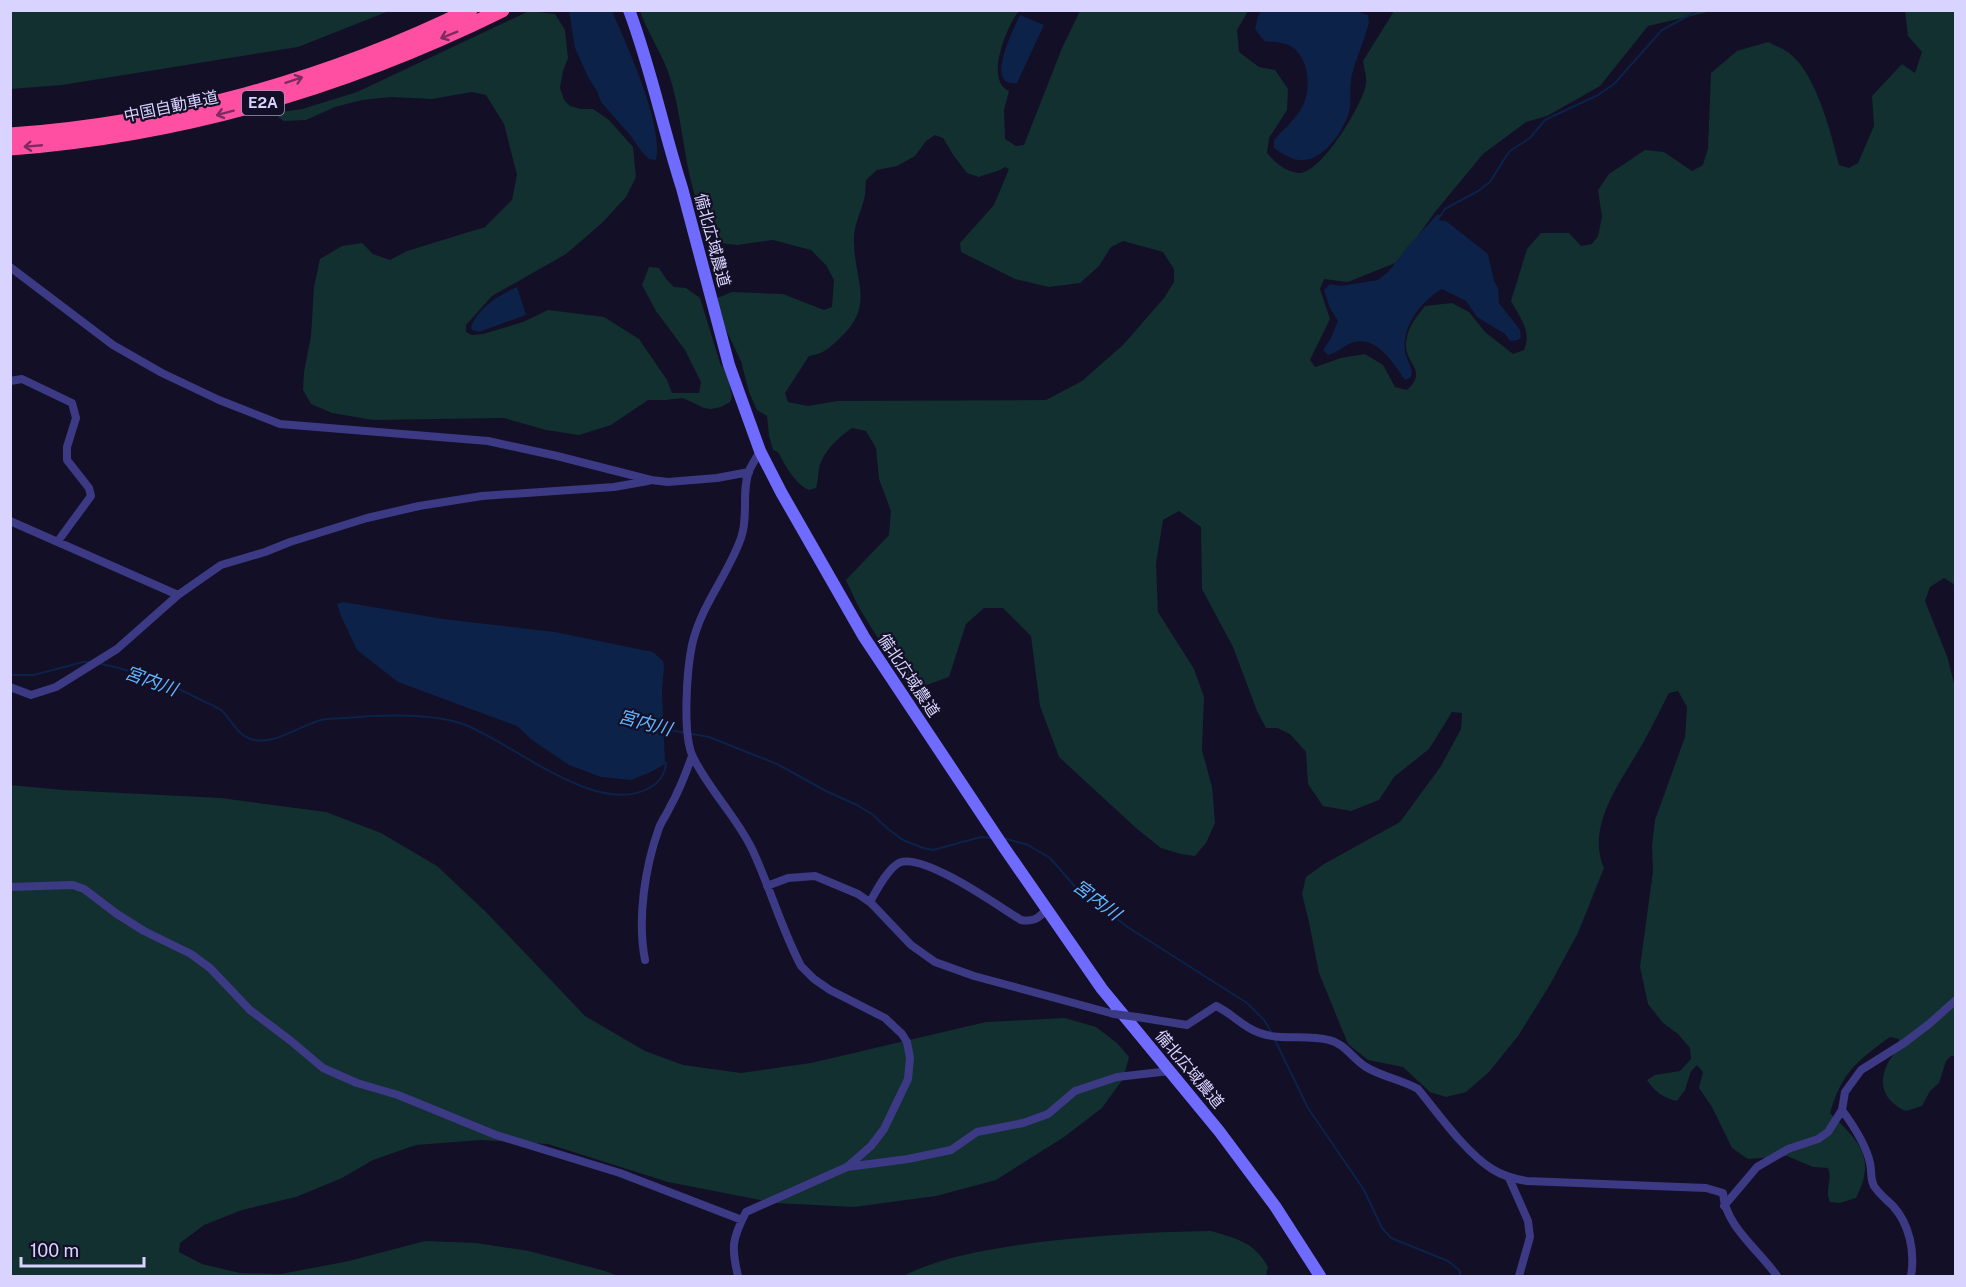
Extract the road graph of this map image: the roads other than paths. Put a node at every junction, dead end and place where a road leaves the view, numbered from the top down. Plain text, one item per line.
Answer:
1 (470, 10) edge
2 (502, 10) edge
3 (629, 10) edge
4 (10, 135) edge
5 (10, 148) edge
6 (10, 267) edge
7 (10, 381) edge
8 (760, 451) junction
9 (748, 472) junction
10 (651, 480) junction
11 (10, 521) edge
12 (58, 541) junction
13 (178, 595) junction
14 (10, 687) edge
15 (692, 756) junction
16 (767, 886) junction
17 (10, 887) edge
18 (870, 902) junction
19 (1046, 910) junction
20 (645, 960) dead end
21 (1956, 999) edge
22 (1170, 1071) junction
23 (1842, 1110) junction
24 (847, 1167) junction
25 (1509, 1178) junction
26 (1724, 1206) junction
27 (742, 1220) junction
28 (738, 1276) edge
29 (1320, 1276) edge
30 (1518, 1276) edge
31 (1777, 1276) edge
32 (1911, 1276) edge

4 -> 1 highway, 中国自動車道 / E2A
2 -> 5 highway, 中国自動車道 / E2A
3 - 8 street, 備北広域農道
6 - 10 street
7 - 12 street
8 - 9 street
8 - 19 street, 備北広域農道
9 - 10 street
9 - 15 street
10 - 13 street
11 - 12 street
12 - 13 street
13 - 14 street
15 - 16 street
15 - 20 street
16 - 18 street
16 - 24 street
17 - 27 street
18 - 19 street
18 - 25 street, bridge
19 - 22 street, 備北広域農道
21 - 23 street
22 - 24 street
22 - 29 street, 備北広域農道
23 - 26 street
23 - 32 street
24 - 27 street
25 - 26 street
25 - 30 street
26 - 31 street
27 - 28 street

